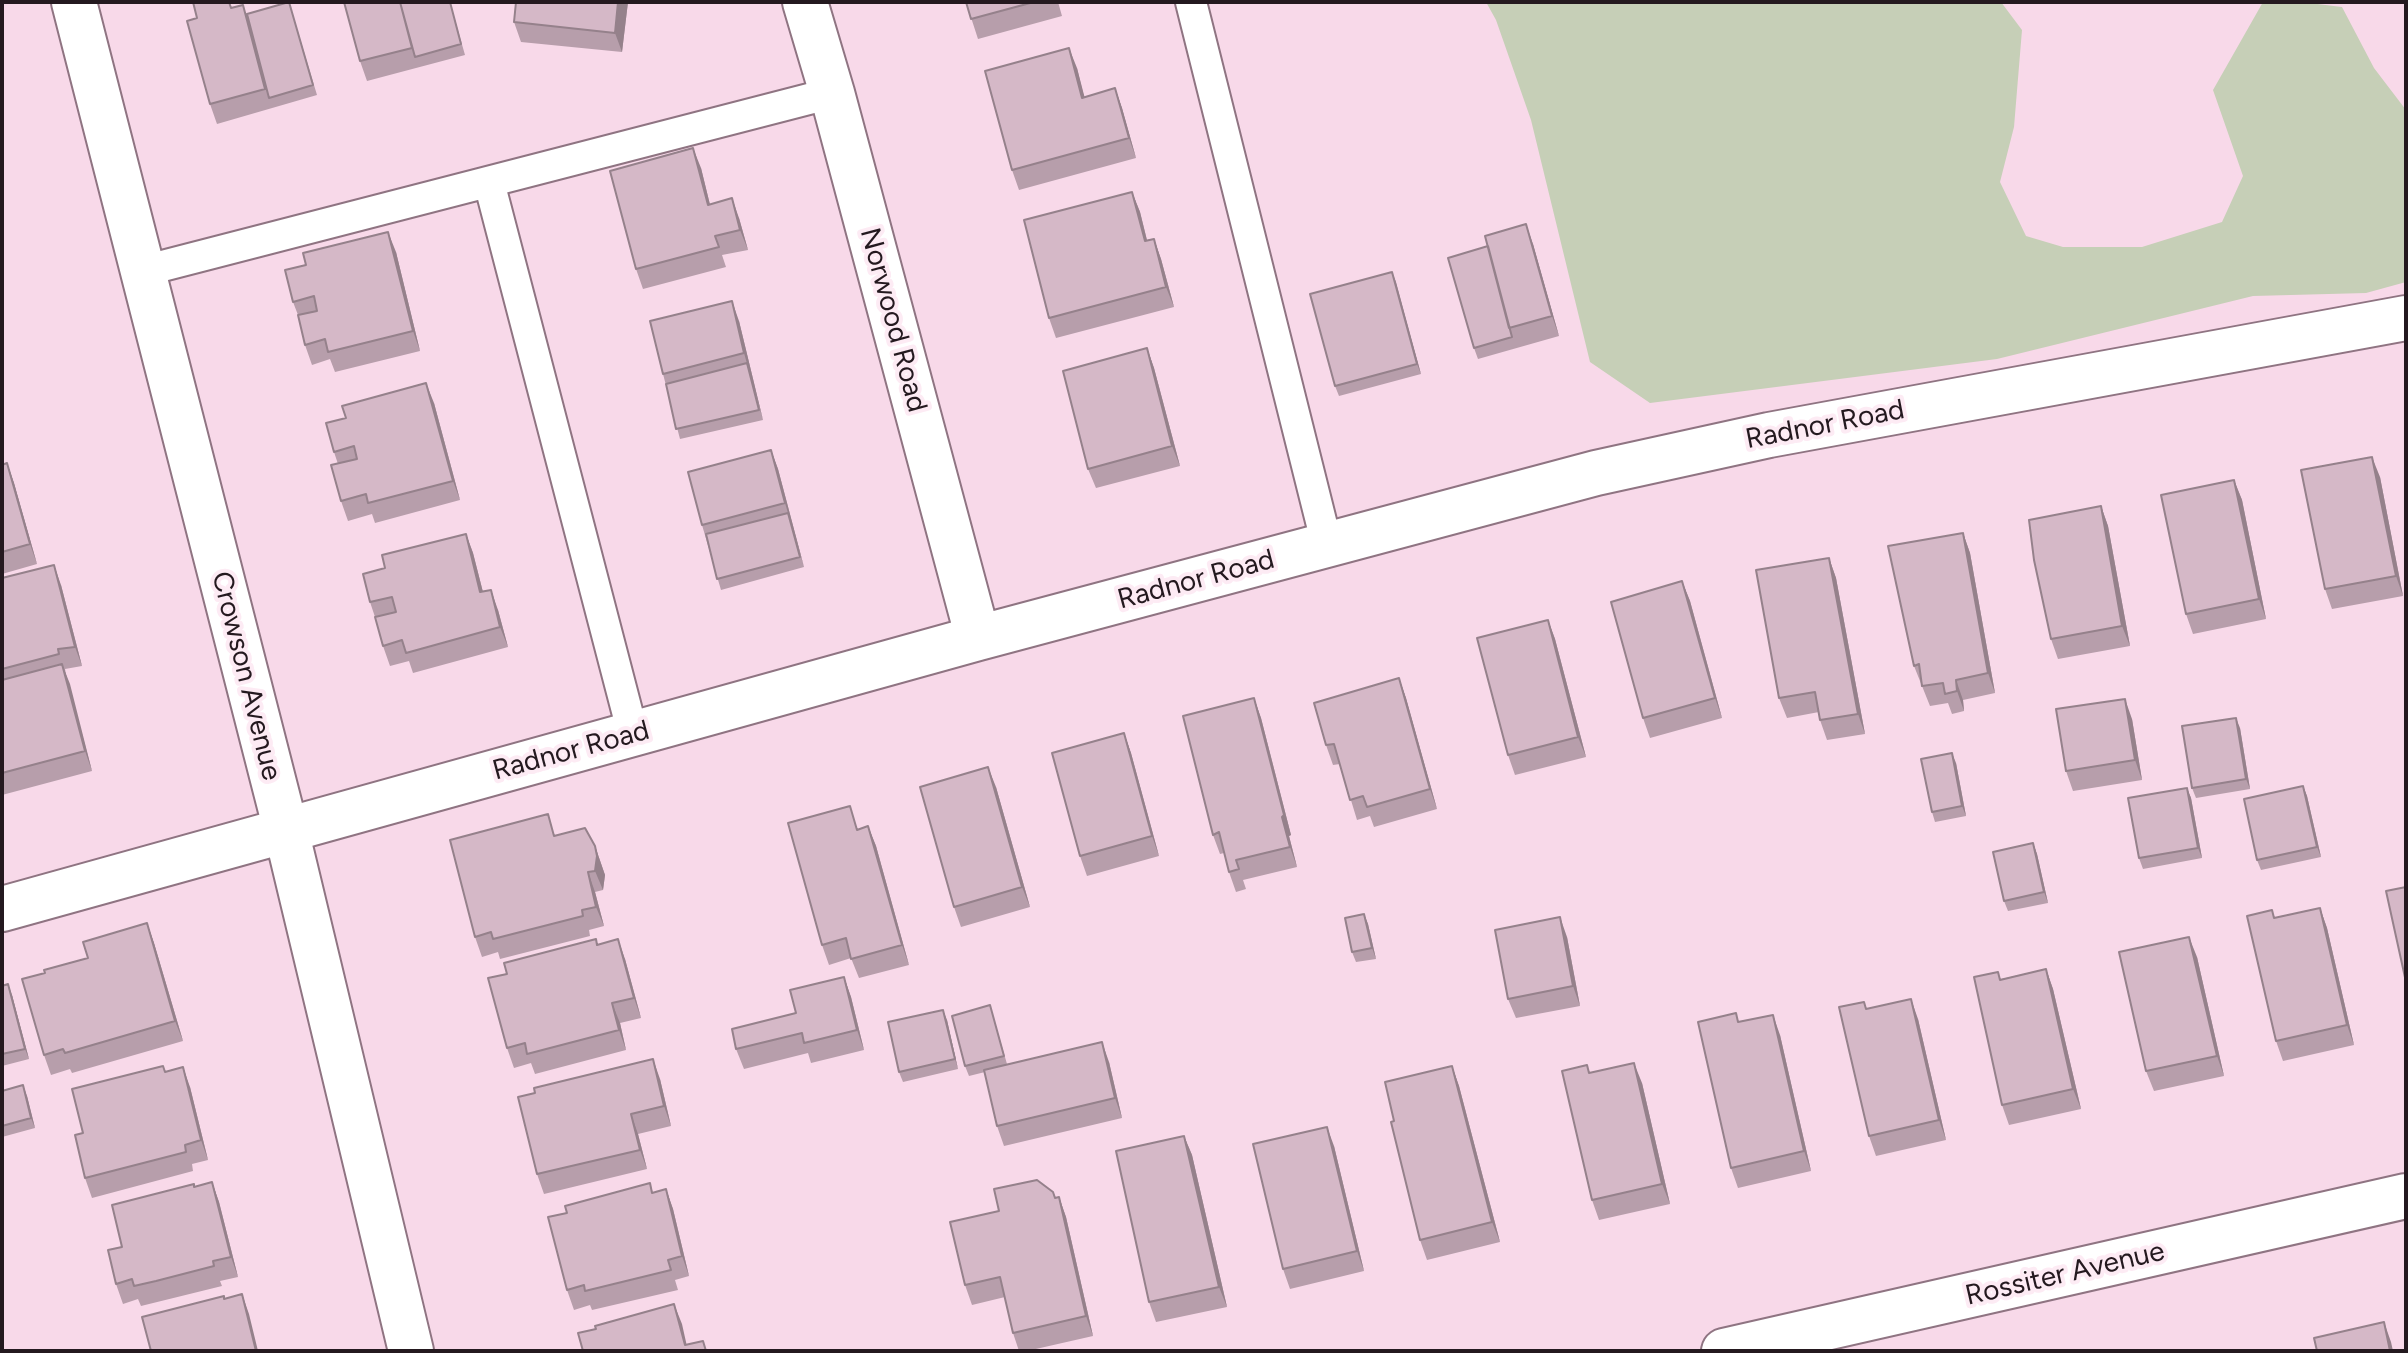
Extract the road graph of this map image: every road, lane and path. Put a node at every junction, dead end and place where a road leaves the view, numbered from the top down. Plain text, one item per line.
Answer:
1 (74, 2) edge
2 (805, 2) edge
3 (1191, 2) edge
4 (832, 93) junction
5 (489, 182) junction
6 (143, 271) junction
7 (2406, 318) edge
8 (1327, 545) junction
9 (978, 638) junction
10 (633, 734) junction
11 (286, 830) junction
12 (2, 909) edge
13 (2406, 1196) edge
14 (411, 1351) edge
15 (1724, 1351) edge

1 - 6 street, Crowson Avenue
2 - 4 street, Norwood Road
3 - 8 lane
4 - 5 lane
4 - 9 street, Norwood Road
5 - 6 lane
5 - 10 lane
6 - 11 street, Crowson Avenue
7 - 8 street, Radnor Road
8 - 9 street, Radnor Road
9 - 10 street, Radnor Road
10 - 11 street, Radnor Road
11 - 12 street, Radnor Road
11 - 14 street, Crowson Avenue
13 - 15 street, Rossiter Avenue

